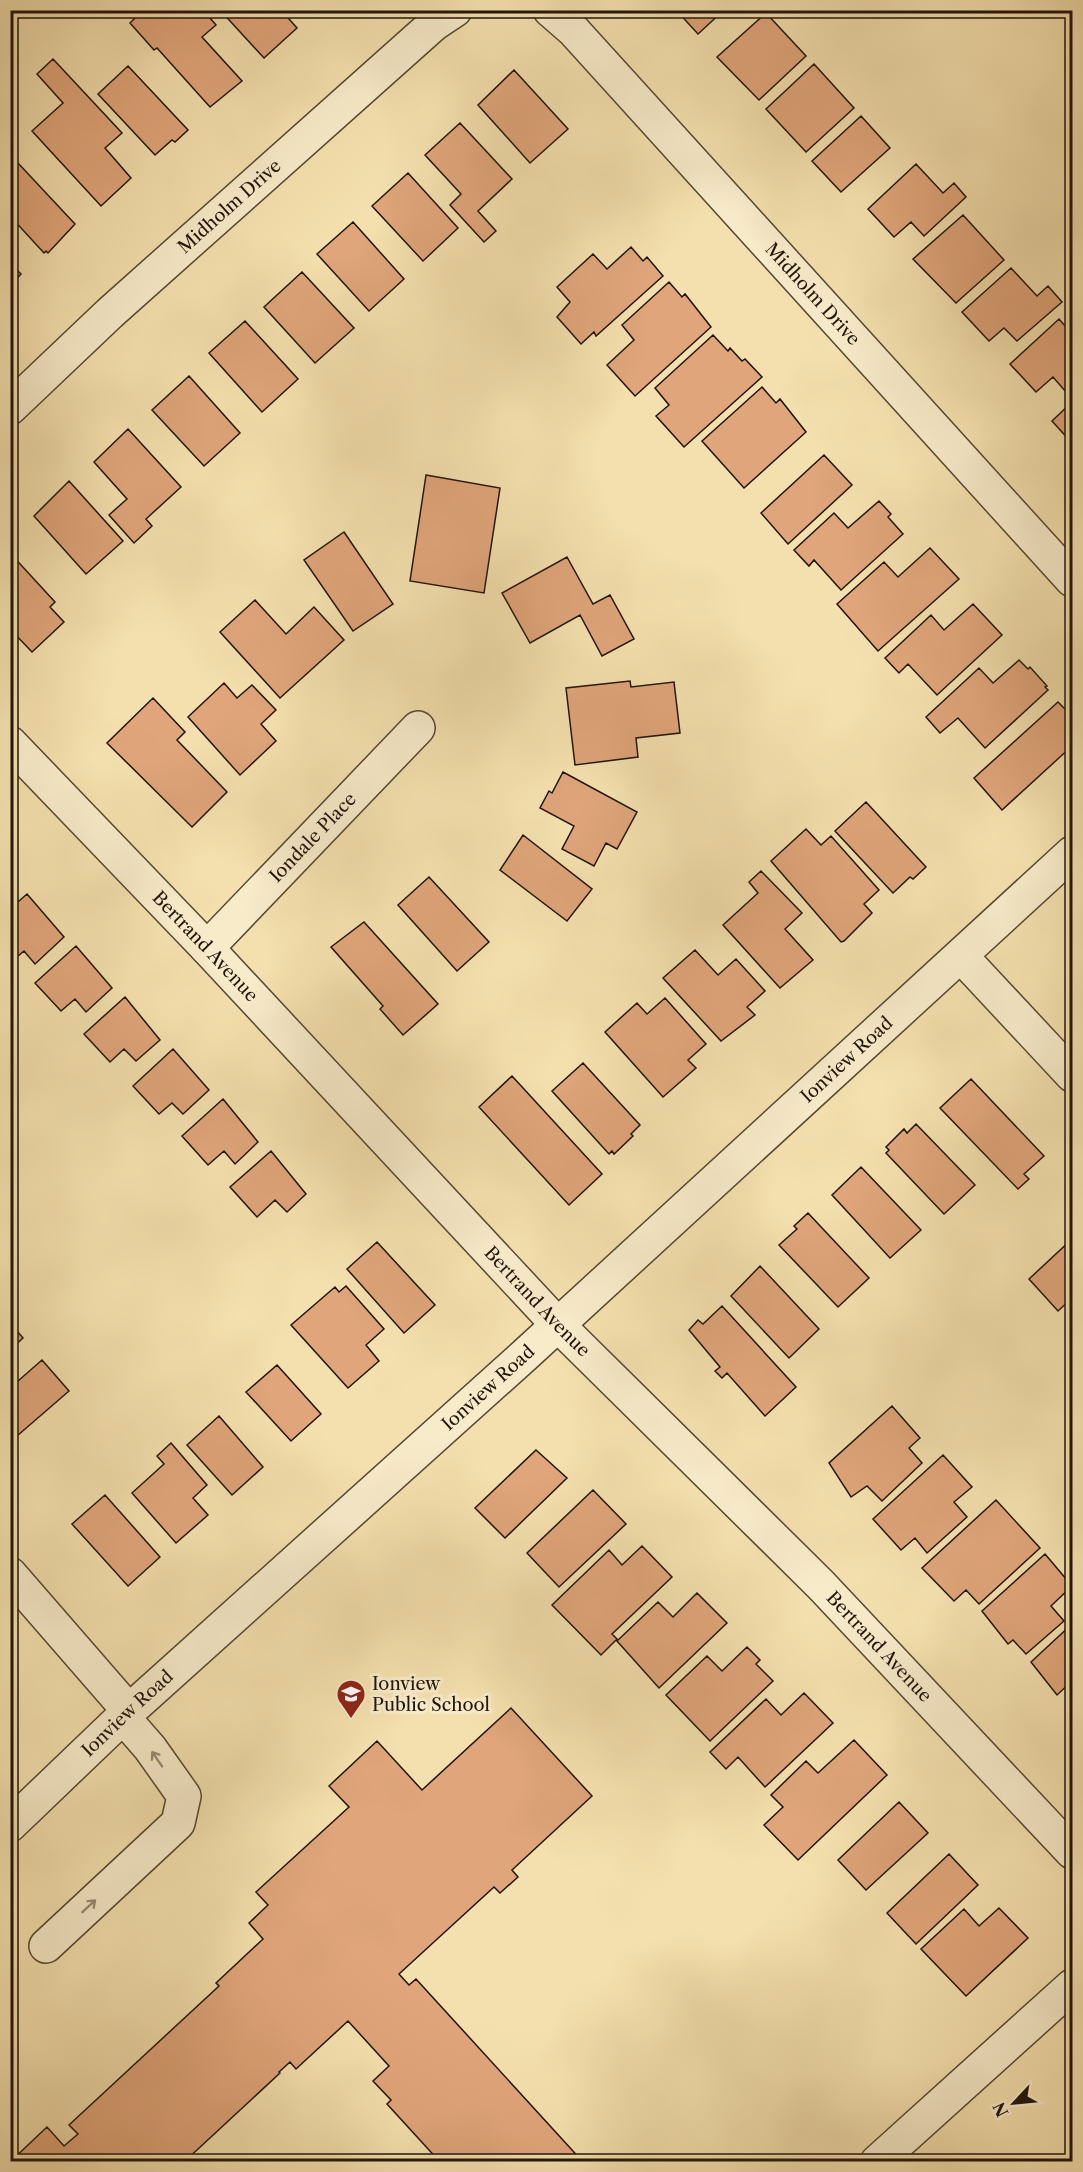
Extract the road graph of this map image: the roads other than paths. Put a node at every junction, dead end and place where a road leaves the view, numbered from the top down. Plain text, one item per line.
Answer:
1 (455, 10) edge
2 (550, 10) edge
3 (10, 408) edge
4 (1072, 580) edge
5 (418, 728) dead end
6 (10, 743) edge
7 (1072, 853) edge
8 (207, 948) junction
9 (961, 956) junction
10 (1072, 1075) edge
11 (558, 1325) junction
12 (10, 1574) edge
13 (126, 1714) junction
14 (10, 1825) edge
15 (1072, 1852) edge
16 (46, 1946) dead end
17 (1072, 1986) edge
18 (877, 2162) edge

1 - 3 street, Midholm Drive
2 - 4 street, Midholm Drive
5 - 8 street, Iondale Place
6 - 8 street, Bertrand Avenue
7 - 9 street, Ionview Road
8 - 11 street, Bertrand Avenue
9 - 10 street
9 - 11 street, Ionview Road
11 - 13 street, Ionview Road
11 - 15 street, Bertrand Avenue
12 - 13 street
13 - 14 street, Ionview Road
16 -> 13 street
17 - 18 street

